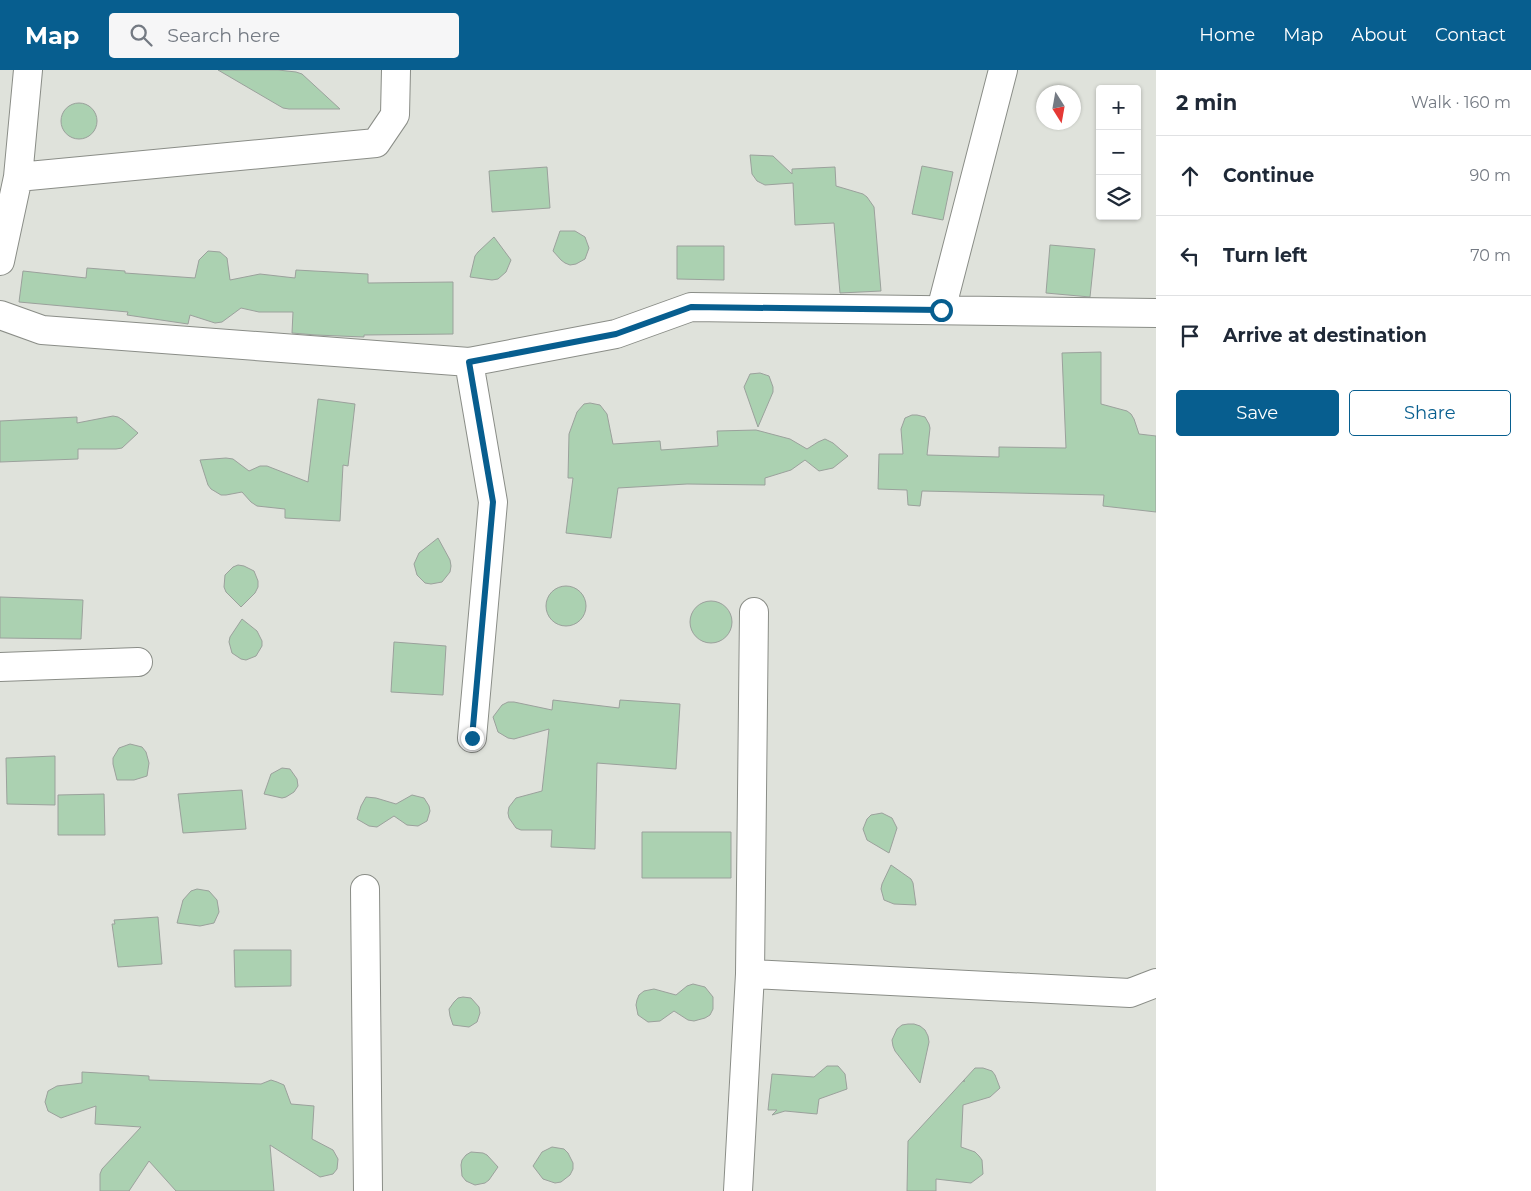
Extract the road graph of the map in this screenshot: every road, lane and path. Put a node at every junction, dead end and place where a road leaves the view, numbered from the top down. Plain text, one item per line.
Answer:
1 (28, 70) edge
2 (396, 70) edge
3 (1003, 70) edge
4 (18, 177) junction
5 (0, 260) edge
6 (941, 310) junction
7 (1156, 313) edge
8 (0, 316) edge
9 (469, 362) junction
10 (754, 612) dead end
11 (138, 662) dead end
12 (0, 667) edge
13 (472, 738) dead end
14 (365, 889) dead end
15 (750, 974) junction
16 (1156, 983) edge
17 (368, 1191) edge
18 (738, 1191) edge

1 - 4 street
2 - 4 street
3 - 6 street
4 - 5 street
6 - 7 street
6 - 9 street
8 - 9 street
9 - 13 street
10 - 15 street
11 - 12 street
14 - 17 street
15 - 16 street
15 - 18 street

